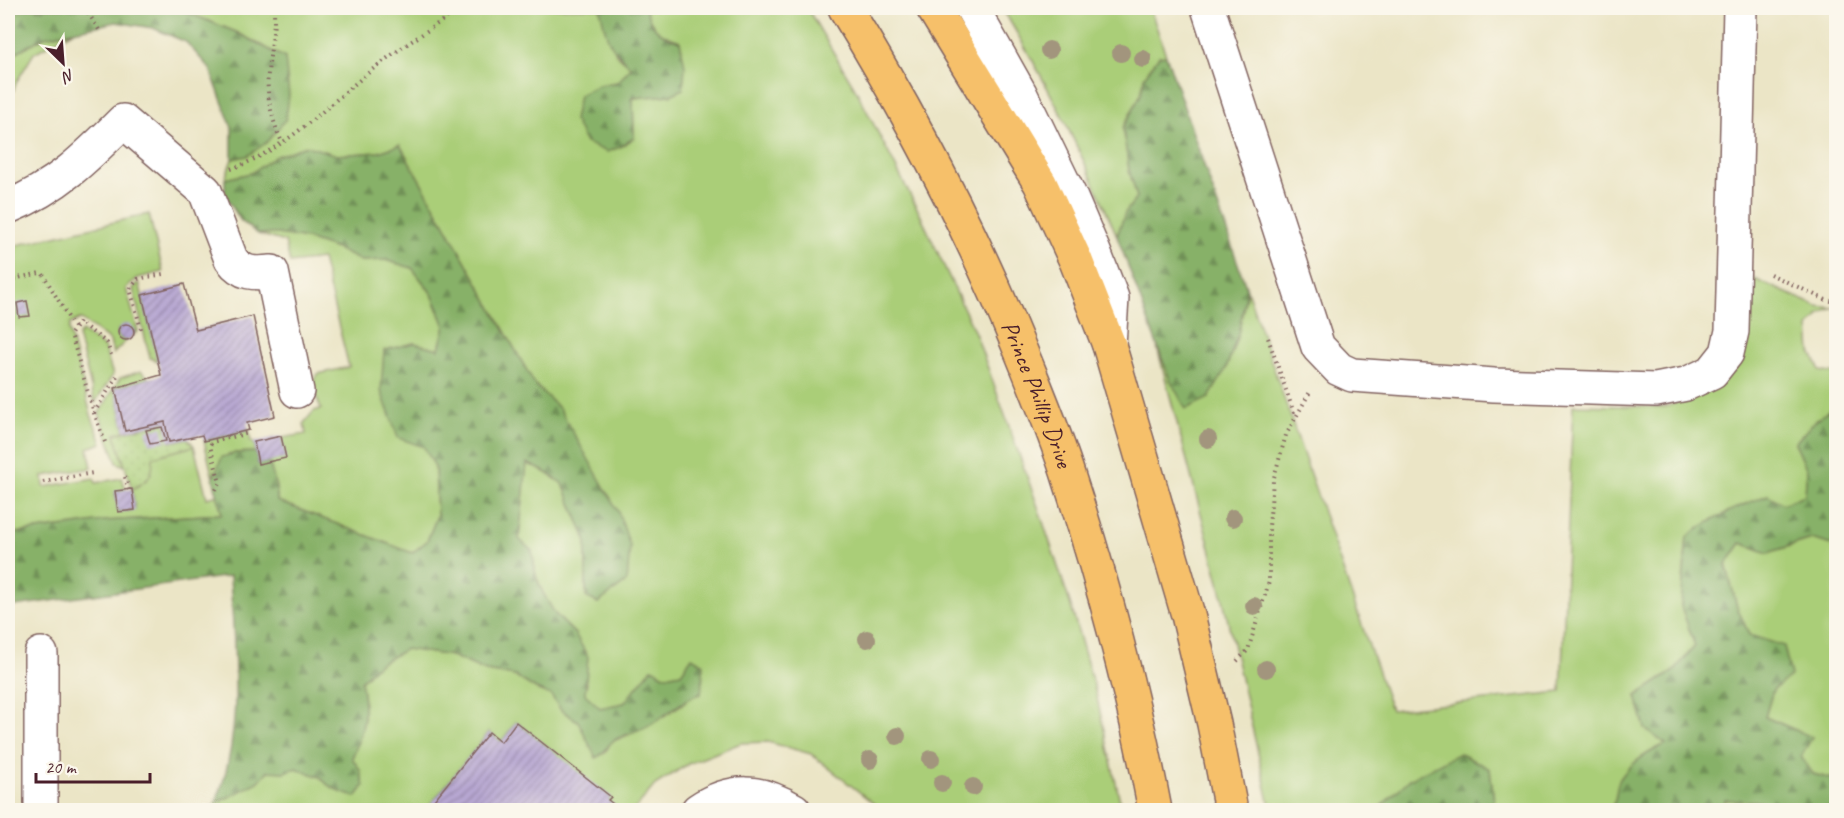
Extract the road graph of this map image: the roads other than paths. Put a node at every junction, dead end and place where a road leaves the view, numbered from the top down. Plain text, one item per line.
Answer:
1 (845, 8) edge
2 (933, 8) edge
3 (972, 8) edge
4 (1208, 8) edge
5 (1740, 8) edge
6 (8, 207) edge
7 (1109, 345) junction
8 (297, 391) dead end
9 (41, 654) dead end
10 (41, 810) edge
11 (698, 810) edge
12 (794, 810) edge
13 (1155, 810) edge
14 (1231, 810) edge

1 - 13 main road, Prince Phillip Drive
2 - 7 main road
3 - 7 street
4 - 5 street
6 - 8 street
7 - 14 main road
9 - 10 street
11 - 12 street

